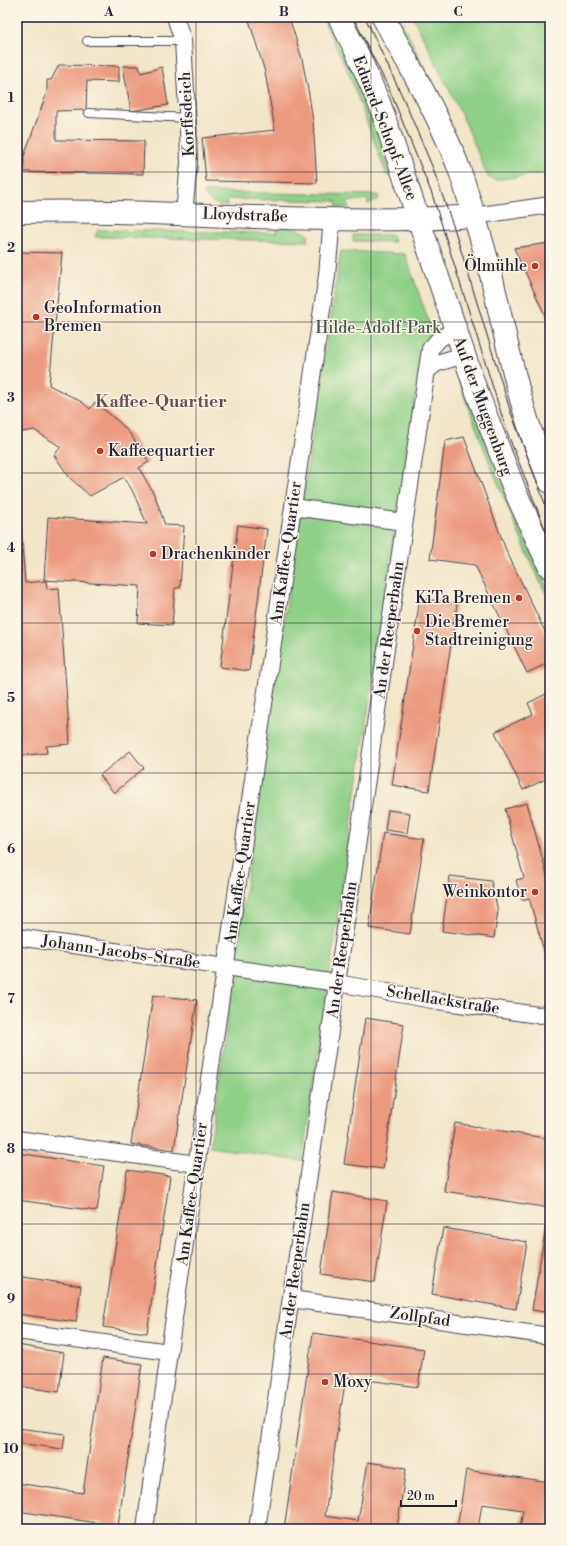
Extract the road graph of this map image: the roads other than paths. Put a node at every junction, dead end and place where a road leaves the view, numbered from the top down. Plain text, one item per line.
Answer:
1 (175, 17) edge
2 (339, 17) edge
3 (383, 17) edge
4 (87, 40) dead end
5 (183, 41) junction
6 (89, 113) dead end
7 (188, 118) junction
8 (550, 205) edge
9 (17, 212) edge
10 (184, 213) junction
11 (474, 216) junction
12 (332, 218) junction
13 (419, 219) junction
14 (455, 331) junction
15 (464, 355) junction
16 (426, 372) junction
17 (550, 482) edge
18 (293, 507) junction
19 (404, 522) junction
20 (550, 568) edge
21 (17, 937) edge
22 (226, 967) junction
23 (337, 983) junction
24 (550, 1014) edge
25 (17, 1139) edge
26 (197, 1164) junction
27 (291, 1299) junction
28 (17, 1331) edge
29 (550, 1336) edge
30 (169, 1352) junction
31 (145, 1529) edge
32 (257, 1529) edge

1 - 5 street, Korffsdeich
2 - 13 street, Eduard-Schopf-Allee
3 - 11 street
4 - 5 lane
5 - 7 street, Korffsdeich
6 - 7 lane
7 - 10 street, Korffsdeich
8 - 11 street
9 - 10 street, Lloydstraße
10 - 12 street, Lloydstraße
11 - 13 street, Lloydstraße
11 - 17 street
12 - 13 street, Lloydstraße
12 - 18 street, Am Kaffee-Quartier
13 - 14 street, Auf der Muggenburg
14 - 15 street, Auf der Muggenburg
14 - 16 street, An der Reeperbahn
15 - 16 street
15 - 20 street, Auf der Muggenburg
16 - 19 street, An der Reeperbahn
18 - 19 street
18 - 22 street, Am Kaffee-Quartier
19 - 23 street, An der Reeperbahn
21 - 22 street, Johann-Jacobs-Straße
22 - 23 street, Johann-Jacobs-Straße
22 - 26 street, Am Kaffee-Quartier
23 - 24 street, Schellackstraße
23 - 27 street, An der Reeperbahn
25 - 26 street
26 - 30 street, Am Kaffee-Quartier
27 - 29 street, Zollpfad
27 - 32 street, An der Reeperbahn
28 - 30 street
30 - 31 street, Am Kaffee-Quartier

